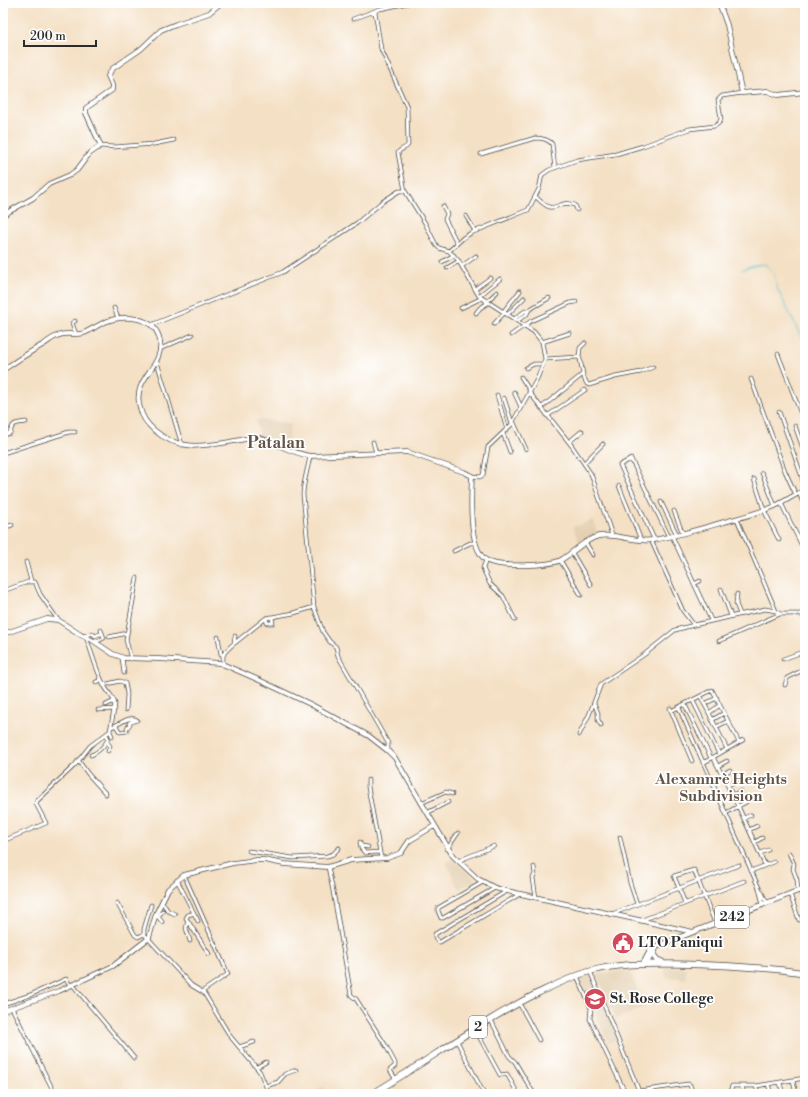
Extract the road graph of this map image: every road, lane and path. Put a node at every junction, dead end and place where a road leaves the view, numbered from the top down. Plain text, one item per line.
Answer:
1 (221, 3) edge
2 (408, 3) edge
3 (719, 3) edge
4 (375, 12) junction
5 (353, 19) dead end
6 (805, 92) edge
7 (742, 93) junction
8 (174, 140) dead end
9 (100, 146) junction
10 (481, 154) dead end
11 (555, 168) junction
12 (405, 191) junction
13 (536, 197) junction
14 (444, 206) dead end
15 (577, 210) dead end
16 (3, 214) edge
17 (466, 216) dead end
18 (475, 231) junction
19 (457, 243) junction
20 (449, 251) junction
21 (454, 255) junction
22 (476, 256) dead end
23 (459, 261) junction
24 (442, 262) dead end
25 (462, 266) junction
26 (447, 268) dead end
27 (490, 278) dead end
28 (500, 279) dead end
29 (474, 289) junction
30 (520, 291) dead end
31 (497, 292) dead end
32 (480, 297) junction
33 (524, 298) dead end
34 (549, 298) dead end
35 (487, 302) junction
36 (576, 302) dead end
37 (114, 308) dead end
38 (461, 308) dead end
39 (476, 313) dead end
40 (505, 313) junction
41 (118, 318) junction
42 (516, 320) junction
43 (74, 321) dead end
44 (494, 324) dead end
45 (151, 325) junction
46 (526, 326) junction
47 (570, 333) dead end
48 (76, 334) junction
49 (192, 335) dead end
50 (511, 335) dead end
51 (542, 342) junction
52 (585, 343) dead end
53 (160, 349) junction
54 (778, 354) dead end
55 (579, 357) junction
56 (545, 360) junction
57 (157, 362) junction
58 (543, 364) junction
59 (653, 367) dead end
60 (526, 368) dead end
61 (3, 370) edge
62 (583, 376) junction
63 (521, 377) dead end
64 (751, 379) dead end
65 (585, 390) dead end
66 (514, 392) dead end
67 (529, 392) junction
68 (496, 395) dead end
69 (504, 398) dead end
70 (521, 407) junction
71 (541, 408) junction
72 (779, 412) dead end
73 (547, 416) junction
74 (805, 421) edge
75 (26, 422) dead end
76 (513, 422) junction
77 (795, 426) dead end
78 (507, 430) junction
79 (582, 431) dead end
80 (75, 432) dead end
81 (503, 433) junction
82 (3, 435) edge
83 (373, 442) dead end
84 (569, 442) junction
85 (182, 444) junction
86 (603, 444) dead end
87 (526, 449) dead end
88 (510, 452) dead end
89 (3, 453) edge
90 (376, 453) junction
91 (805, 454) edge
92 (310, 456) junction
93 (584, 463) junction
94 (762, 472) dead end
95 (472, 476) junction
96 (754, 479) dead end
97 (619, 486) dead end
98 (805, 490) edge
99 (797, 494) junction
100 (661, 502) dead end
101 (781, 503) junction
102 (774, 506) junction
103 (805, 507) edge
104 (764, 510) junction
105 (674, 511) dead end
106 (737, 518) junction
107 (12, 525) dead end
108 (3, 528) edge
109 (683, 534) junction
110 (612, 535) junction
111 (673, 536) junction
112 (641, 540) junction
113 (653, 540) junction
114 (779, 540) dead end
115 (586, 542) junction
116 (476, 543) junction
117 (454, 551) dead end
118 (572, 552) junction
119 (805, 552) edge
120 (593, 555) dead end
121 (486, 560) junction
122 (560, 560) junction
123 (26, 562) dead end
124 (137, 578) dead end
125 (31, 581) junction
126 (700, 581) dead end
127 (694, 584) junction
128 (591, 585) dead end
129 (721, 589) dead end
130 (3, 591) edge
131 (736, 594) dead end
132 (581, 595) dead end
133 (314, 606) junction
134 (776, 611) junction
135 (740, 614) junction
136 (780, 614) junction
137 (731, 616) junction
138 (272, 617) junction
139 (266, 618) junction
140 (58, 620) junction
141 (515, 620) dead end
142 (711, 620) junction
143 (805, 620) edge
144 (694, 625) junction
145 (127, 633) junction
146 (3, 634) edge
147 (85, 636) junction
148 (109, 636) dead end
149 (235, 636) dead end
150 (218, 637) dead end
151 (719, 641) dead end
152 (96, 642) junction
153 (234, 644) junction
154 (805, 651) edge
155 (223, 655) junction
156 (122, 658) junction
157 (131, 659) junction
158 (783, 659) dead end
159 (223, 665) junction
160 (805, 669) edge
161 (124, 673) dead end
162 (100, 676) junction
163 (96, 682) dead end
164 (103, 685) junction
165 (785, 685) dead end
166 (700, 697) junction
167 (717, 698) junction
168 (693, 701) junction
169 (594, 703) junction
170 (115, 704) junction
171 (704, 704) junction
172 (106, 705) dead end
173 (685, 705) junction
174 (720, 705) junction
175 (679, 708) junction
176 (114, 709) junction
177 (98, 710) dead end
178 (126, 710) dead end
179 (709, 713) junction
180 (724, 713) junction
181 (127, 720) junction
182 (712, 720) junction
183 (728, 721) junction
184 (130, 724) junction
185 (601, 725) dead end
186 (116, 726) junction
187 (716, 728) junction
188 (110, 729) junction
189 (106, 734) junction
190 (579, 734) dead end
191 (97, 735) dead end
192 (112, 736) dead end
193 (99, 739) junction
194 (107, 742) junction
195 (727, 749) junction
196 (108, 751) dead end
197 (388, 751) junction
198 (699, 754) junction
199 (719, 754) junction
200 (91, 755) dead end
201 (712, 758) junction
202 (78, 760) junction
203 (727, 762) dead end
204 (703, 763) junction
205 (718, 766) junction
206 (730, 770) dead end
207 (722, 774) junction
208 (368, 780) dead end
209 (736, 781) dead end
210 (728, 785) junction
211 (741, 791) dead end
212 (106, 794) dead end
213 (452, 794) dead end
214 (733, 795) junction
215 (448, 802) dead end
216 (746, 802) dead end
217 (421, 803) junction
218 (738, 806) junction
219 (427, 813) junction
220 (726, 813) junction
221 (751, 815) dead end
222 (744, 818) junction
223 (434, 826) junction
224 (757, 826) dead end
225 (749, 830) junction
226 (458, 833) dead end
227 (620, 837) dead end
228 (762, 838) dead end
229 (3, 841) edge
230 (755, 842) junction
231 (494, 846) dead end
232 (368, 847) dead end
233 (339, 848) dead end
234 (447, 849) junction
235 (768, 850) dead end
236 (249, 851) dead end
237 (380, 852) junction
238 (760, 853) junction
239 (789, 853) dead end
240 (293, 858) junction
241 (381, 858) junction
242 (458, 861) junction
243 (774, 862) dead end
244 (294, 864) junction
245 (739, 865) dead end
246 (765, 865) junction
247 (328, 867) junction
248 (534, 867) dead end
249 (751, 871) junction
250 (184, 875) junction
251 (177, 880) junction
252 (698, 881) junction
253 (744, 881) dead end
254 (483, 882) junction
255 (495, 888) junction
256 (679, 888) junction
257 (805, 888) edge
258 (799, 891) junction
259 (507, 892) junction
260 (520, 894) junction
261 (790, 894) junction
262 (704, 896) junction
263 (536, 898) junction
264 (764, 901) junction
265 (162, 902) junction
266 (117, 903) dead end
267 (686, 903) junction
268 (637, 904) junction
269 (151, 905) dead end
270 (805, 905) edge
271 (163, 911) dead end
272 (194, 912) junction
273 (176, 914) dead end
274 (612, 914) junction
275 (157, 915) junction
276 (799, 920) dead end
277 (188, 921) junction
278 (198, 921) dead end
279 (641, 921) junction
280 (162, 922) dead end
281 (715, 923) junction
282 (693, 932) junction
283 (144, 934) junction
284 (149, 938) junction
285 (190, 941) dead end
286 (656, 948) junction
287 (208, 954) dead end
288 (645, 964) junction
289 (670, 964) junction
290 (590, 971) junction
291 (805, 973) edge
292 (578, 976) junction
293 (71, 985) junction
294 (203, 991) junction
295 (519, 1003) junction
296 (3, 1004) edge
297 (12, 1008) junction
298 (3, 1011) edge
299 (491, 1020) junction
300 (475, 1029) junction
301 (539, 1040) dead end
302 (457, 1041) junction
303 (254, 1042) dead end
304 (239, 1048) junction
305 (134, 1058) dead end
306 (266, 1062) dead end
307 (257, 1068) junction
308 (296, 1070) dead end
309 (805, 1070) edge
310 (805, 1077) edge
311 (396, 1080) junction
312 (793, 1080) junction
313 (780, 1083) junction
314 (768, 1084) junction
315 (266, 1086) junction
316 (742, 1086) junction
317 (756, 1086) junction
318 (623, 1088) dead end
319 (55, 1094) edge
320 (269, 1094) edge
321 (372, 1094) edge
322 (484, 1094) edge
323 (518, 1094) edge
324 (534, 1094) edge
325 (693, 1094) edge
326 (732, 1094) edge
327 (744, 1094) edge
328 (758, 1094) edge
329 (771, 1094) edge
330 (783, 1094) edge
331 (796, 1094) edge

1 - 9 street
2 - 4 street
3 - 7 street
4 - 5 street
4 - 12 street
6 - 7 street
7 - 11 street
8 - 9 street
9 - 16 street
10 - 11 street
11 - 13 street
12 - 20 street
12 - 45 street
13 - 15 street
13 - 18 street
14 - 19 street
17 - 18 street
18 - 19 street
19 - 20 street
20 - 21 street
21 - 23 street
21 - 24 street
22 - 25 street
23 - 25 street
23 - 26 street
25 - 29 street
27 - 29 street
28 - 32 street
29 - 32 street
30 - 40 street
31 - 35 street
32 - 35 street
32 - 38 street
33 - 40 street
34 - 42 street
35 - 39 street
35 - 40 street
36 - 46 street
37 - 41 street
40 - 42 street
40 - 44 street
41 - 45 street
41 - 48 street
42 - 46 street
43 - 48 street
45 - 53 street
46 - 50 street
46 - 51 street
47 - 51 street
48 - 61 street
49 - 53 street
51 - 56 street
52 - 55 street
53 - 57 street
54 - 74 street
55 - 56 street
55 - 62 street
56 - 58 street
57 - 85 street
57 - 85 street
58 - 60 street
58 - 67 street
59 - 62 street
62 - 71 street
63 - 67 street
64 - 99 street
65 - 73 street
66 - 70 street
67 - 70 street
67 - 71 street
68 - 78 street
69 - 76 street
70 - 76 street
71 - 73 street
72 - 98 street
73 - 84 street
75 - 82 street
76 - 78 street
76 - 87 street
77 - 91 street
78 - 81 street
79 - 84 street
80 - 89 street
81 - 88 street
81 - 95 street
83 - 90 street
84 - 93 street
85 - 92 street
86 - 93 street
90 - 92 street
90 - 95 street
92 - 133 street
93 - 110 street
94 - 102 street
95 - 116 street
96 - 104 street
97 - 112 street
98 - 99 street
99 - 101 street
99 - 103 street
100 - 111 street
101 - 102 street
101 - 119 street
102 - 104 street
104 - 106 street
104 - 114 street
105 - 109 street
106 - 109 street
106 - 134 street
107 - 108 street
109 - 111 street
110 - 112 street
110 - 115 street
111 - 113 street
111 - 113 street
111 - 127 street
112 - 113 street
113 - 144 street
115 - 118 street
115 - 120 street
116 - 117 street
116 - 121 street
118 - 122 street
118 - 128 street
121 - 122 street
121 - 141 street
122 - 132 street
123 - 125 street
124 - 145 street
125 - 130 street
125 - 140 street
126 - 127 street
127 - 142 street
129 - 137 street
131 - 135 street
133 - 138 street
133 - 197 street
134 - 135 street
134 - 136 street
135 - 137 street
136 - 143 street
136 - 151 street
137 - 142 street
138 - 139 street
138 - 139 street
139 - 153 street
140 - 146 street
140 - 147 street
142 - 144 street
144 - 169 street
145 - 148 street
145 - 157 street
147 - 152 street
147 - 152 street
147 - 162 street
149 - 153 street
150 - 155 street
152 - 156 street
153 - 155 street
154 - 158 street
155 - 159 street
156 - 157 street
156 - 161 street
157 - 159 street
159 - 197 street
160 - 165 street
162 - 163 street
162 - 164 street
164 - 170 street
164 - 178 street
166 - 167 street
166 - 168 street
166 - 171 street
167 - 171 street
167 - 174 street
168 - 173 street
168 - 199 street
169 - 185 street
169 - 190 street
170 - 172 street
170 - 176 street
171 - 179 street
173 - 175 street
173 - 201 street
174 - 179 street
174 - 180 street
175 - 198 street
175 - 198 street
176 - 177 street
176 - 188 street
179 - 182 street
180 - 182 street
180 - 183 street
181 - 184 street
181 - 184 street
181 - 186 street
182 - 187 street
183 - 187 street
183 - 195 street
184 - 186 street
186 - 188 street
187 - 195 street
188 - 189 street
188 - 192 street
189 - 193 street
189 - 194 street
191 - 193 street
193 - 202 street
194 - 196 street
194 - 200 street
195 - 199 street
197 - 217 street
198 - 204 street
199 - 201 street
201 - 204 street
201 - 205 street
202 - 212 street
202 - 229 street
203 - 205 street
204 - 220 street
205 - 207 street
206 - 207 street
207 - 210 street
208 - 237 street
209 - 210 street
210 - 214 street
211 - 214 street
213 - 217 street
214 - 218 street
215 - 219 street
216 - 218 street
217 - 219 street
218 - 220 street
218 - 222 street
219 - 223 street
220 - 249 street
221 - 222 street
222 - 225 street
223 - 234 street
223 - 241 street
224 - 225 street
225 - 230 street
226 - 234 street
227 - 268 street
228 - 230 street
230 - 238 street
231 - 242 street
232 - 237 street
233 - 240 street
234 - 242 street
235 - 238 street
236 - 240 street
237 - 241 street
238 - 246 street
239 - 258 street
240 - 244 street
241 - 247 street
242 - 254 street
243 - 246 street
244 - 247 street
244 - 250 street
245 - 252 street
246 - 249 street
247 - 311 street
248 - 263 street
249 - 264 street
250 - 251 street
250 - 294 street
251 - 265 street
251 - 272 street
252 - 256 street
252 - 256 street
252 - 262 street
253 - 262 street
254 - 255 street
254 - 255 street
255 - 259 street
256 - 267 street
256 - 268 street
257 - 258 main road, 242
258 - 261 main road, 242
258 - 270 street
259 - 260 street
259 - 260 street
260 - 263 street
261 - 264 main road, 242
261 - 276 street
262 - 267 street
262 - 281 street
263 - 274 street
264 - 281 main road, 242
265 - 273 street
265 - 275 street
266 - 283 street
267 - 279 street
268 - 274 street
269 - 283 street
271 - 275 street
272 - 277 street
272 - 278 street
274 - 279 street
275 - 280 street
275 - 284 street
277 - 285 street
277 - 287 street
279 - 282 street
281 - 282 main road, 242
282 - 286 main road, 242
283 - 284 street
284 - 293 street
284 - 294 street
286 - 288 main road
286 - 289 highway
288 - 289 highway, 2
288 - 290 highway, 2
289 - 291 highway, 2
290 - 292 highway, 2
290 - 325 street
292 - 295 highway, 2
292 - 318 street
293 - 296 street
293 - 297 street
293 - 305 street
294 - 304 street
295 - 299 highway, 2
295 - 301 street
297 - 298 street
297 - 319 street
299 - 300 highway, 2
299 - 324 street
300 - 302 highway, 2
300 - 323 street
302 - 311 highway, 2
302 - 322 street
303 - 304 street
304 - 307 street
306 - 307 street
307 - 315 street
308 - 315 street
309 - 310 street
310 - 312 street
311 - 321 highway, 2
312 - 313 street
312 - 331 street
313 - 314 street
313 - 330 street
314 - 317 street
314 - 329 street
315 - 320 street
316 - 317 street
316 - 326 street
316 - 327 street
317 - 328 street

